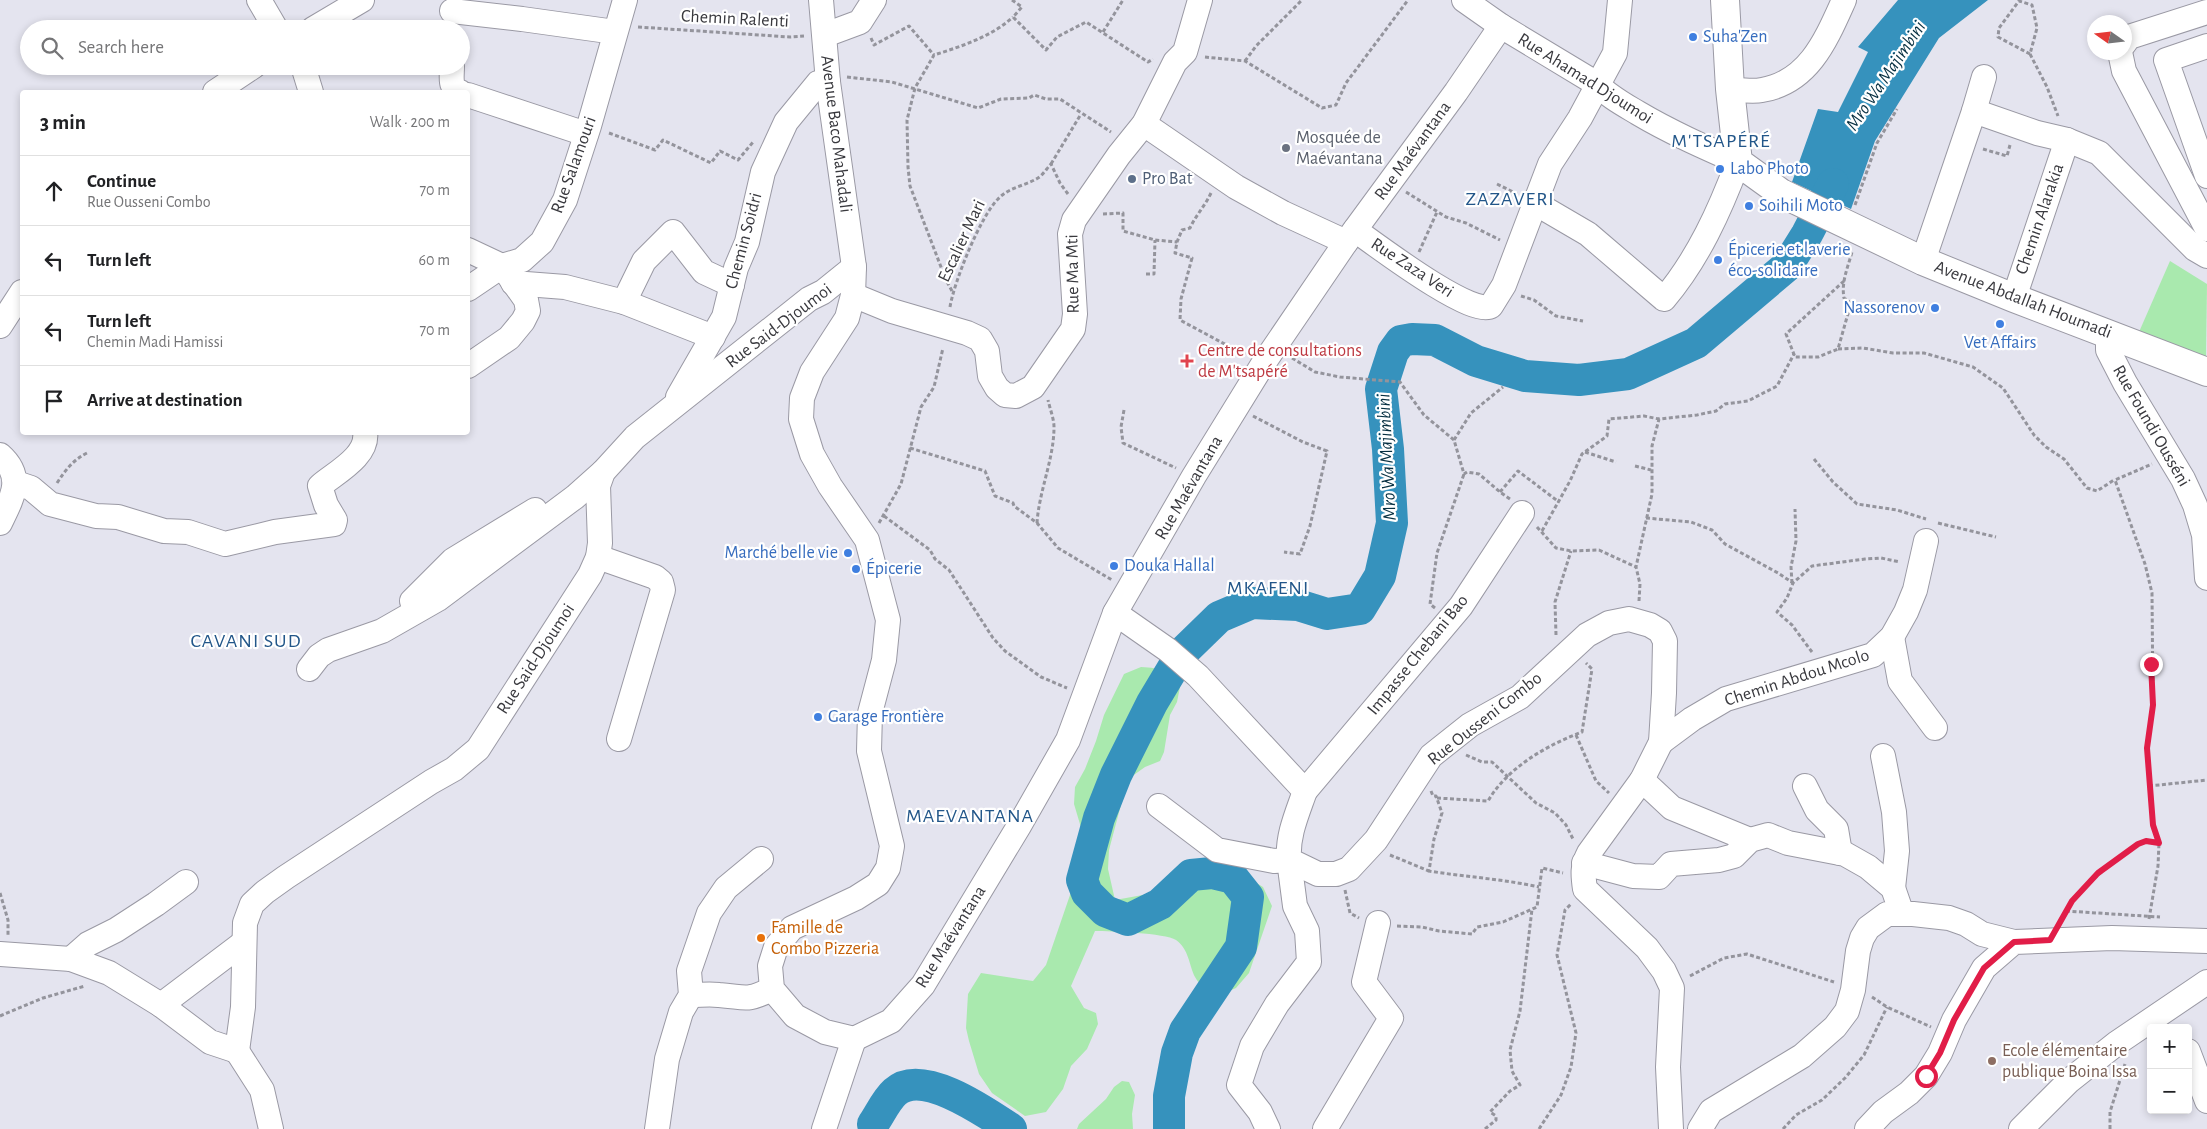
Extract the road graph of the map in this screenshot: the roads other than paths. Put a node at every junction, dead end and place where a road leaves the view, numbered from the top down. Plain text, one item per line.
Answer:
1 (258, 0) edge
2 (362, 0) edge
3 (625, 0) edge
4 (821, 0) edge
5 (874, 0) edge
6 (1200, 0) edge
7 (1464, 0) edge
8 (1620, 0) edge
9 (1725, 0) edge
10 (1844, 0) edge
11 (2207, 12) edge
12 (451, 13) edge
13 (270, 20) edge
14 (328, 20) edge
15 (1501, 26) junction
16 (615, 32) junction
17 (825, 34) junction
18 (2132, 36) edge
19 (2207, 46) edge
20 (2122, 60) edge
21 (240, 75) edge
22 (306, 75) edge
23 (452, 75) edge
24 (1984, 77) dead end
25 (828, 78) junction
26 (1597, 84) junction
27 (1730, 89) junction
28 (218, 90) edge
29 (310, 90) edge
30 (456, 90) edge
31 (470, 96) edge
32 (1974, 111) junction
33 (1144, 124) junction
34 (588, 130) junction
35 (2067, 140) junction
36 (1738, 162) junction
37 (2207, 176) edge
38 (1535, 203) junction
39 (2207, 229) edge
40 (1350, 236) junction
41 (470, 251) edge
42 (2207, 256) edge
43 (1923, 261) junction
44 (854, 268) junction
45 (507, 274) junction
46 (470, 288) edge
47 (732, 288) junction
48 (853, 294) junction
49 (2014, 298) junction
50 (15, 302) edge
51 (624, 302) junction
52 (0, 326) edge
53 (2108, 333) junction
54 (713, 337) junction
55 (470, 365) edge
56 (2207, 372) edge
57 (670, 410) junction
58 (365, 435) edge
59 (0, 456) edge
60 (603, 472) junction
61 (16, 483) junction
62 (582, 490) junction
63 (1522, 513) road end
64 (0, 523) edge
65 (1926, 542) dead end
66 (598, 557) junction
67 (2207, 578) edge
68 (412, 601) dead end
69 (1115, 613) junction
70 (1892, 636) junction
71 (309, 669) dead end
72 (1935, 728) dead end
73 (620, 739) dead end
74 (1661, 742) junction
75 (1883, 756) dead end
76 (1642, 780) junction
77 (1805, 786) dead end
78 (1305, 791) junction
79 (1158, 806) dead end
80 (1750, 840) junction
81 (1840, 853) junction
82 (762, 859) dead end
83 (1289, 860) junction
84 (1585, 870) junction
85 (186, 882) dead end
86 (1894, 888) junction
87 (1902, 914) junction
88 (1378, 923) road end
89 (2207, 941) edge
90 (2014, 942) junction
91 (243, 943) junction
92 (0, 954) edge
93 (81, 963) junction
94 (2207, 982) edge
95 (772, 989) junction
96 (692, 994) junction
97 (161, 1004) junction
98 (2165, 1020) edge
99 (854, 1039) junction
100 (237, 1052) junction
101 (2192, 1062) edge
102 (2207, 1101) edge
103 (271, 1129) edge
104 (658, 1129) edge
105 (824, 1129) edge
106 (1268, 1129) edge
107 (1325, 1129) edge
108 (1671, 1129) edge
109 (1700, 1129) edge
110 (1867, 1129) edge
111 (2021, 1129) edge

1 - 13 street
2 - 14 street
3 - 16 street, Rue Salamouri
4 - 17 street, Avenue Baco Mahadali
5 - 17 street
6 - 33 street, Rue Ma Mti
7 - 15 street, Rue Ahamad Djoumoi
8 - 26 street, Rue Zaza Veri
9 - 27 main road
10 - 27 street
11 - 18 street
12 - 16 street
15 - 26 street, Rue Ahamad Djoumoi
15 - 40 street, Rue Maévantana
16 - 34 street, Rue Salamouri
17 - 25 street, Avenue Baco Mahadali
19 - 37 street
20 - 39 street
21 - 28 street
22 - 29 street
23 - 30 street
24 - 32 street
25 - 44 street, Avenue Baco Mahadali
25 - 47 street, Chemin Soidri
26 - 36 street, Rue Ahamad Djoumoi
26 - 38 street, Rue Zaza Veri
27 - 36 main road
31 - 34 street
32 - 35 street
32 - 43 street
33 - 40 street, Rue Zaza Veri
33 - 48 street, Rue Ma Mti
34 - 45 street, Rue Salamouri
35 - 42 street
35 - 49 street, Chemin Alarakia
36 - 38 street
36 - 43 main road, Avenue Abdallah Houmadi
38 - 40 street, Rue Zaza Veri
40 - 69 street, Rue Maévantana
41 - 45 street
43 - 49 main road, Avenue Abdallah Houmadi
44 - 48 street
44 - 57 street, Rue Said-Djoumoi
45 - 46 street, Rue Salamouri
45 - 51 street
45 - 55 street
47 - 51 street
47 - 54 street, Chemin Soidri
48 - 95 street
49 - 53 main road, Avenue Abdallah Houmadi
50 - 52 street
51 - 54 street
53 - 56 main road, Avenue Abdallah Houmadi
53 - 67 street, Rue Foundi Ousséni
54 - 57 street, Chemin Soidri
57 - 60 street, Rue Said-Djoumoi
58 - 61 street
59 - 61 street
60 - 62 street
60 - 66 street, Rue Said-Djoumoi
61 - 64 street
62 - 68 street
62 - 71 street
63 - 78 street, Impasse Chebani Bao
65 - 70 street, Chemin Abdou Mcolo
66 - 73 street
66 - 91 street, Rue Said-Djoumoi
69 - 78 street
69 - 99 street, Rue Maévantana
70 - 72 street
70 - 74 street, Chemin Abdou Mcolo
74 - 76 street, Rue Ousseni Combo
74 - 83 street, Rue Ousseni Combo
75 - 86 street
76 - 80 street
76 - 84 street, Rue Ousseni Combo
77 - 81 street
78 - 83 street
79 - 83 street
80 - 81 street
80 - 84 street
81 - 86 street
82 - 96 street
83 - 106 street
84 - 108 street
85 - 93 street
86 - 87 street
87 - 90 street
87 - 109 street
88 - 107 street
89 - 90 street
90 - 110 street
91 - 97 street
91 - 100 street, Rue Said-Djoumoi
92 - 93 street
93 - 97 street
94 - 98 street
95 - 96 street
95 - 99 street
96 - 104 street
97 - 100 street
98 - 111 street
99 - 105 street
100 - 103 street
101 - 102 street

